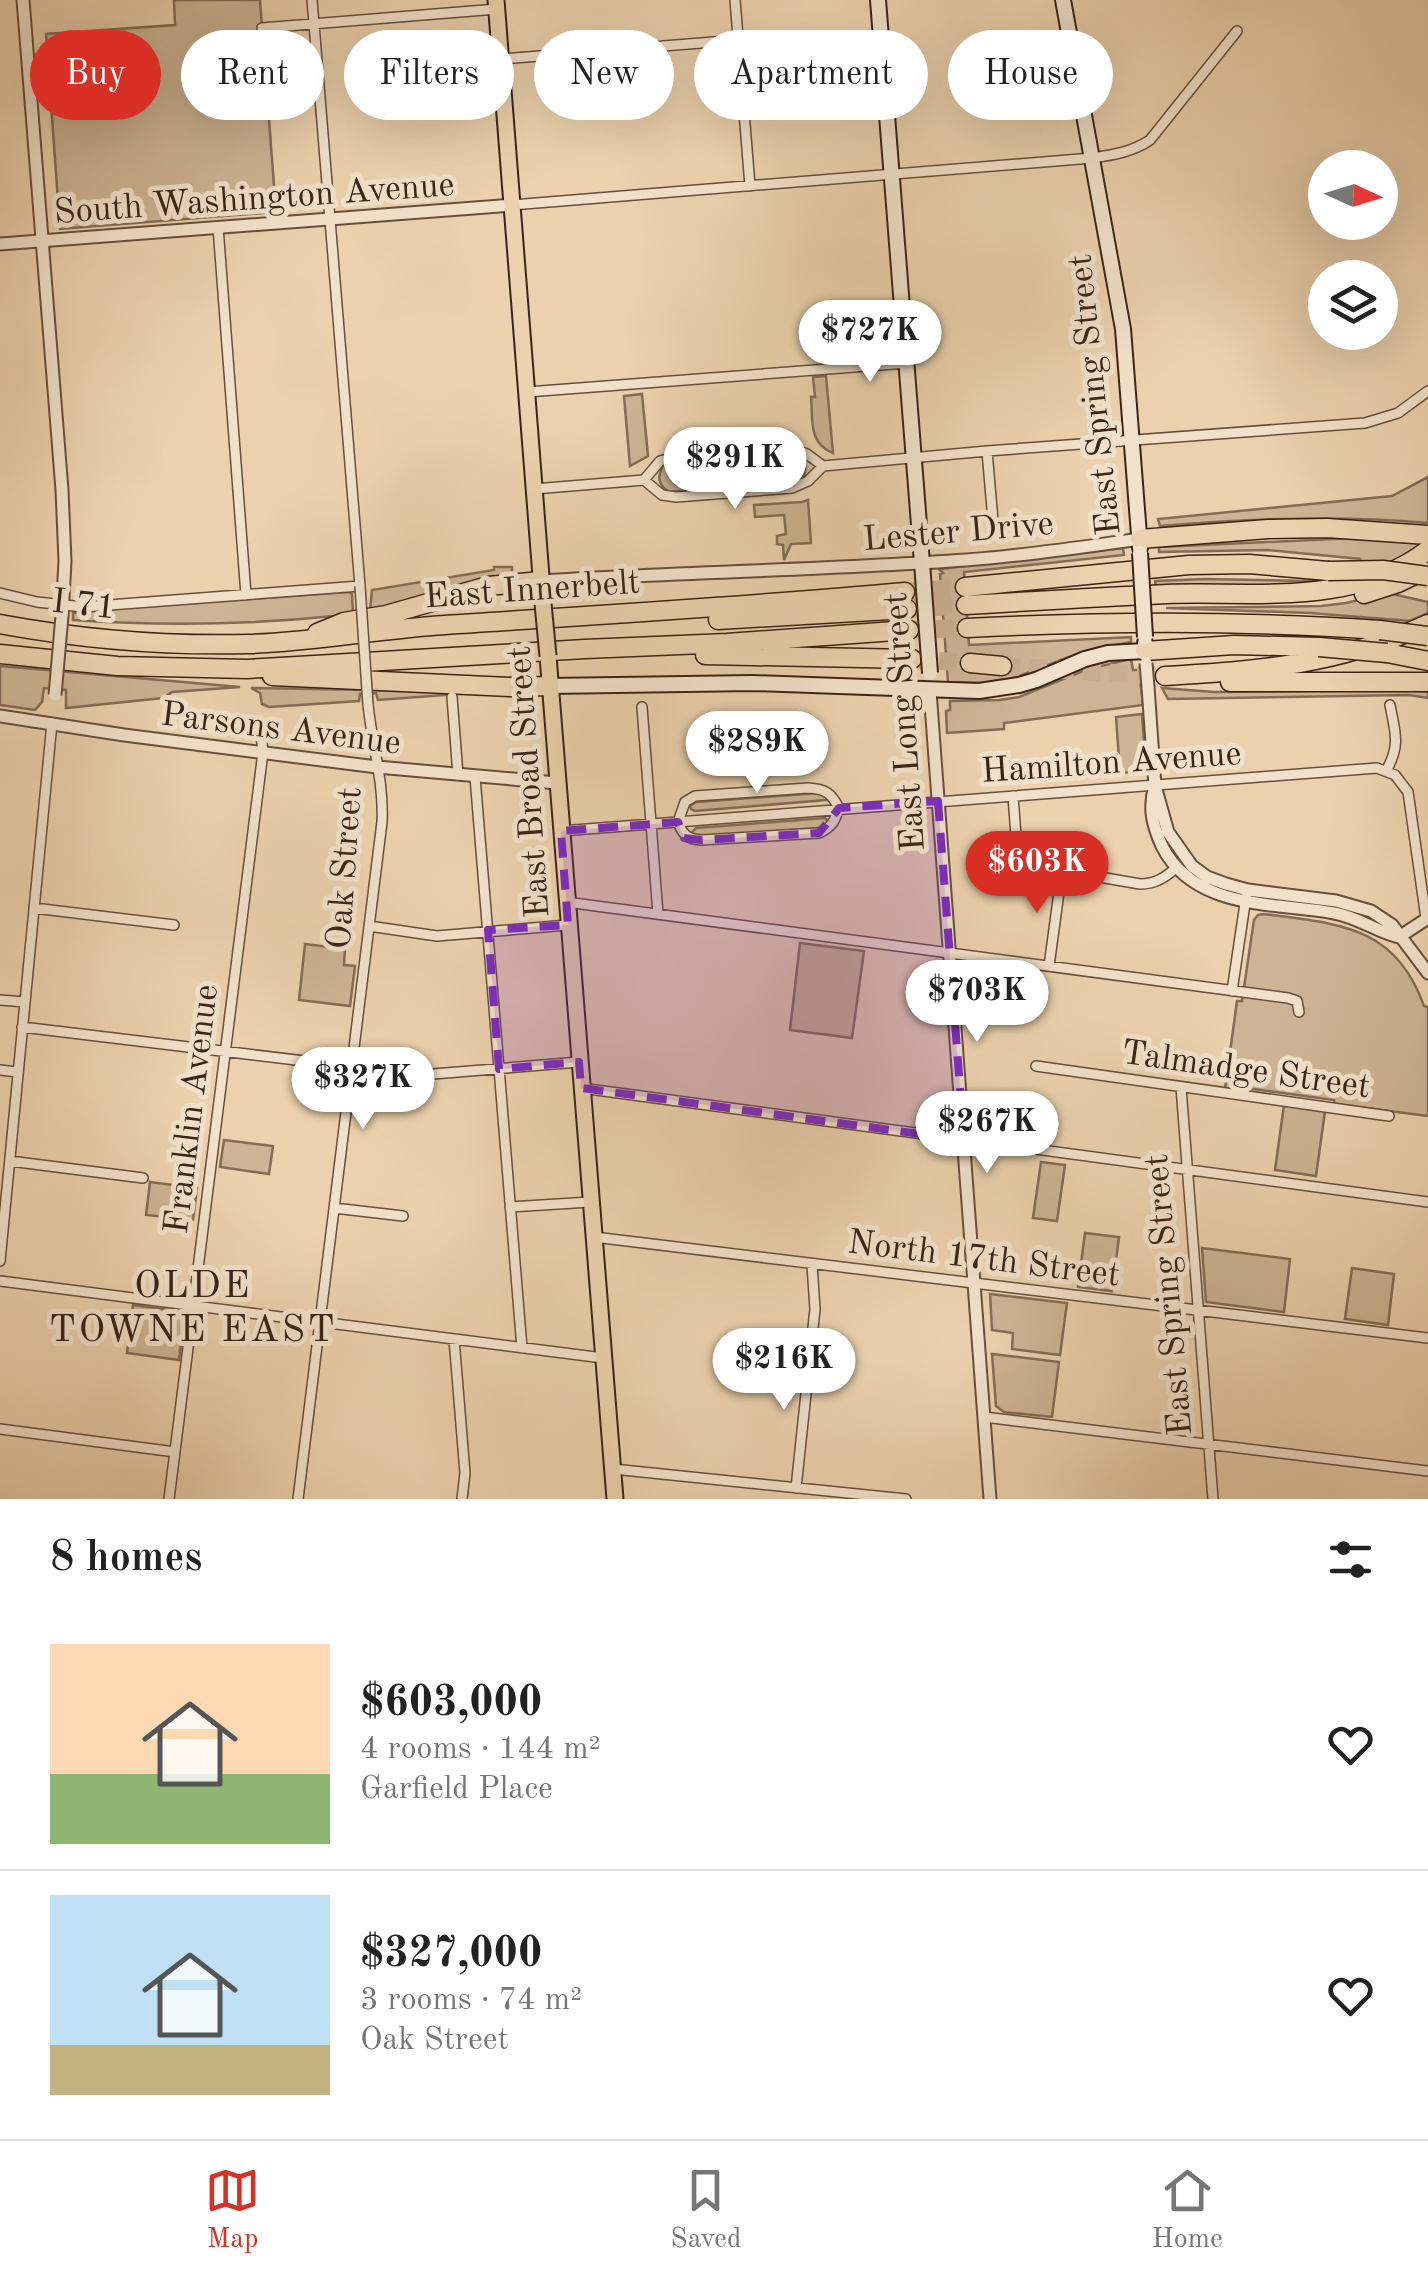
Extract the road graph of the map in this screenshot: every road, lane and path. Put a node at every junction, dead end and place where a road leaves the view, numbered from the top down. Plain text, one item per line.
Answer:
1 (23, 0) edge
2 (312, 0) edge
3 (735, 0) edge
4 (878, 0) edge
5 (1063, 0) edge
6 (497, 5) edge
7 (314, 24) junction
8 (262, 28) dead end
9 (499, 30) edge
10 (738, 30) edge
11 (880, 30) edge
12 (1237, 30) dead end
13 (694, 47) edge
14 (514, 57) edge
15 (506, 120) edge
16 (745, 120) edge
17 (888, 120) edge
18 (1092, 158) junction
19 (892, 174) junction
20 (750, 186) junction
21 (512, 204) junction
22 (329, 219) junction
23 (218, 227) junction
24 (42, 240) junction
25 (0, 244) edge
26 (907, 363) junction
27 (527, 392) junction
28 (1428, 392) edge
29 (1133, 442) junction
30 (987, 451) junction
31 (914, 459) junction
32 (824, 466) junction
33 (644, 480) junction
34 (534, 488) junction
35 (994, 532) dead end
36 (1428, 540) edge
37 (1140, 546) junction
38 (922, 569) junction
39 (1419, 580) edge
40 (360, 586) junction
41 (542, 587) junction
42 (0, 593) edge
43 (1178, 594) junction
44 (246, 595) junction
45 (906, 601) tunnel mouth
46 (62, 611) junction
47 (0, 624) edge
48 (1428, 624) edge
49 (968, 628) tunnel mouth
50 (909, 630) tunnel mouth
51 (1428, 636) edge
52 (298, 640) junction
53 (1387, 641) junction
54 (162, 642) joint
55 (585, 648) junction
56 (1146, 650) junction
57 (0, 654) edge
58 (912, 659) tunnel mouth
59 (1428, 659) edge
60 (970, 663) tunnel mouth
61 (1002, 666) tunnel mouth
62 (192, 668) junction
63 (549, 681) junction
64 (1428, 682) edge
65 (930, 690) junction
66 (452, 698) dead end
67 (1390, 704) dead end
68 (642, 707) dead end
69 (0, 716) edge
70 (52, 722) junction
71 (260, 726) dead end
72 (263, 752) junction
73 (377, 767) junction
74 (1386, 771) junction
75 (458, 775) junction
76 (475, 777) junction
77 (557, 783) junction
78 (1155, 786) junction
79 (1013, 796) junction
80 (938, 801) junction
81 (840, 808) junction
82 (678, 822) junction
83 (651, 824) junction
84 (561, 831) junction
85 (1177, 867) junction
86 (1062, 870) junction
87 (1247, 896) junction
88 (566, 902) junction
89 (34, 908) junction
90 (658, 914) junction
91 (1427, 918) edge
92 (568, 925) junction
93 (174, 926) dead end
94 (369, 926) junction
95 (488, 930) junction
96 (1400, 936) junction
97 (949, 953) junction
98 (1049, 966) junction
99 (1428, 973) edge
100 (1232, 991) junction
101 (0, 1000) edge
102 (25, 1002) junction
103 (1299, 1012) dead end
104 (22, 1027) junction
105 (225, 1052) junction
106 (579, 1062) junction
107 (352, 1066) junction
108 (1036, 1066) dead end
109 (499, 1069) junction
110 (0, 1070) edge
111 (18, 1072) junction
112 (1180, 1087) junction
113 (581, 1088) junction
114 (1389, 1116) dead end
115 (964, 1140) junction
116 (10, 1161) junction
117 (1188, 1169) junction
118 (143, 1178) dead end
119 (3, 1199) edge
120 (590, 1202) junction
121 (1428, 1202) edge
122 (334, 1208) junction
123 (510, 1208) junction
124 (403, 1216) dead end
125 (594, 1237) junction
126 (0, 1261) edge
127 (812, 1264) junction
128 (0, 1281) edge
129 (974, 1283) junction
130 (192, 1306) junction
131 (1198, 1310) junction
132 (320, 1322) junction
133 (1428, 1338) edge
134 (454, 1339) junction
135 (522, 1348) junction
136 (603, 1358) junction
137 (984, 1416) junction
138 (0, 1429) edge
139 (1209, 1443) junction
140 (175, 1452) junction
141 (612, 1469) junction
142 (1428, 1471) edge
143 (796, 1488) junction
144 (169, 1499) edge
145 (298, 1499) edge
146 (462, 1499) edge
147 (615, 1499) edge
148 (906, 1499) edge
149 (990, 1499) edge
150 (1213, 1499) edge

1 - 24 street
2 - 7 street, Oak Street
3 - 10 street
4 - 11 main road, East Long Street
5 - 18 main road, East Spring Street
6 - 7 street
6 - 9 main road, East Broad Street
7 - 8 street
7 - 22 street, Oak Street
12 - 18 street
13 - 14 street
15 - 21 main road, East Broad Street
16 - 20 street
17 - 19 main road, East Long Street
18 - 19 street
18 - 29 main road, East Spring Street
19 - 20 street
19 - 26 main road, East Long Street
20 - 21 street
21 - 22 street, South Washington Avenue
21 - 27 main road, East Broad Street
22 - 23 street, South Washington Avenue
22 - 40 street, Oak Street
23 - 24 street, South Washington Avenue
23 - 44 street
24 - 25 street, South Washington Avenue
24 - 46 street
26 - 27 street
26 - 31 main road, East Long Street
27 - 34 main road, East Broad Street
28 - 29 street
29 - 30 street
29 - 37 main road, East Spring Street
30 - 31 street
30 - 35 street
31 - 32 street
31 - 38 main road, East Long Street
32 - 33 street
32 - 33 street
33 - 34 street
34 - 41 main road, East Broad Street
36 - 37 highway
36 - 43 highway
37 - 38 street, Lester Drive
37 - 56 main road, East Spring Street, bridge
38 - 41 street, Lester Drive
38 - 65 main road, East Long Street, bridge
39 - 43 highway
39 - 43 highway, bridge
40 - 44 street
40 - 73 street, Oak Street, bridge
41 - 52 highway
41 - 63 main road, East Broad Street, bridge
42 - 46 street
44 - 46 street
45 - 52 highway, East Innerbelt / I 71
46 - 70 street, bridge
47 - 54 highway, I 71 / I 71
48 - 53 highway
49 - 53 highway
50 - 55 highway, I 71
51 - 53 highway, bridge
52 - 54 highway, East Innerbelt / I 71
53 - 56 highway, bridge
53 - 59 highway
53 - 64 highway
55 - 58 highway
55 - 62 highway, I 71
56 - 65 main road, bridge
56 - 78 street, East Spring Street, bridge
57 - 62 highway, I 71
60 - 61 highway
62 - 63 highway
63 - 65 main road
63 - 77 main road, East Broad Street
65 - 80 street, East Long Street
66 - 75 street
67 - 74 street
68 - 83 street
69 - 70 street, Parsons Avenue
70 - 72 street, Parsons Avenue
70 - 89 street
71 - 72 street, Franklin Avenue
72 - 73 street, Parsons Avenue
72 - 105 street, Franklin Avenue
73 - 75 street, Parsons Avenue
73 - 94 street, Oak Street
74 - 78 street, Hamilton Avenue
74 - 91 street
75 - 76 street, Parsons Avenue
76 - 77 street, Parsons Avenue
76 - 95 street
77 - 84 main road, East Broad Street
78 - 79 street, Hamilton Avenue
78 - 85 street
78 - 87 street
79 - 80 street, Hamilton Avenue
79 - 86 street
80 - 81 street, Hamilton Avenue
80 - 97 street, East Long Street
81 - 82 street, Hamilton Avenue
81 - 82 street
81 - 82 street
82 - 83 street, Hamilton Avenue
83 - 84 street, Hamilton Avenue
83 - 90 street
84 - 88 main road, East Broad Street
85 - 86 street
85 - 87 street
86 - 98 street
87 - 96 street
87 - 100 street
88 - 90 street
88 - 92 main road, East Broad Street
89 - 93 street
89 - 102 street
90 - 97 street
91 - 96 street
92 - 95 street
92 - 106 main road, East Broad Street
94 - 95 street
94 - 107 street, Oak Street
95 - 109 street
96 - 99 street
97 - 98 street
97 - 115 street, East Long Street
98 - 100 street
100 - 103 street
101 - 102 street
102 - 104 street
104 - 105 street
104 - 111 street
105 - 107 street
105 - 130 street, Franklin Avenue
106 - 109 street
106 - 113 main road, East Broad Street
107 - 109 street
107 - 122 street, Oak Street
108 - 112 street, Talmadge Street
109 - 123 street
110 - 111 street
111 - 116 street
112 - 114 street, Talmadge Street
112 - 117 street, East Spring Street
113 - 115 street
113 - 120 main road, East Broad Street
115 - 117 street
115 - 129 street, East Long Street
116 - 118 street
116 - 119 street
117 - 121 street
117 - 131 street, East Spring Street
119 - 126 street
120 - 123 street
120 - 125 main road, East Broad Street
122 - 124 street
122 - 132 street, Oak Street
123 - 135 street
125 - 127 street, North 17th Street
125 - 136 main road, East Broad Street
127 - 129 street, North 17th Street
127 - 143 street
128 - 130 street
129 - 131 street, North 17th Street
129 - 137 street, East Long Street
130 - 132 street
130 - 140 street, Franklin Avenue
131 - 133 street, North 17th Street
131 - 139 street, East Spring Street
132 - 134 street
132 - 145 street, Oak Street
134 - 135 street
134 - 146 street
135 - 136 street
136 - 141 main road, East Broad Street
137 - 139 street
137 - 149 street, East Long Street
138 - 140 street
139 - 142 street
139 - 150 street, East Spring Street
140 - 144 street, Franklin Avenue
141 - 143 street
141 - 147 main road, East Broad Street
143 - 148 street

